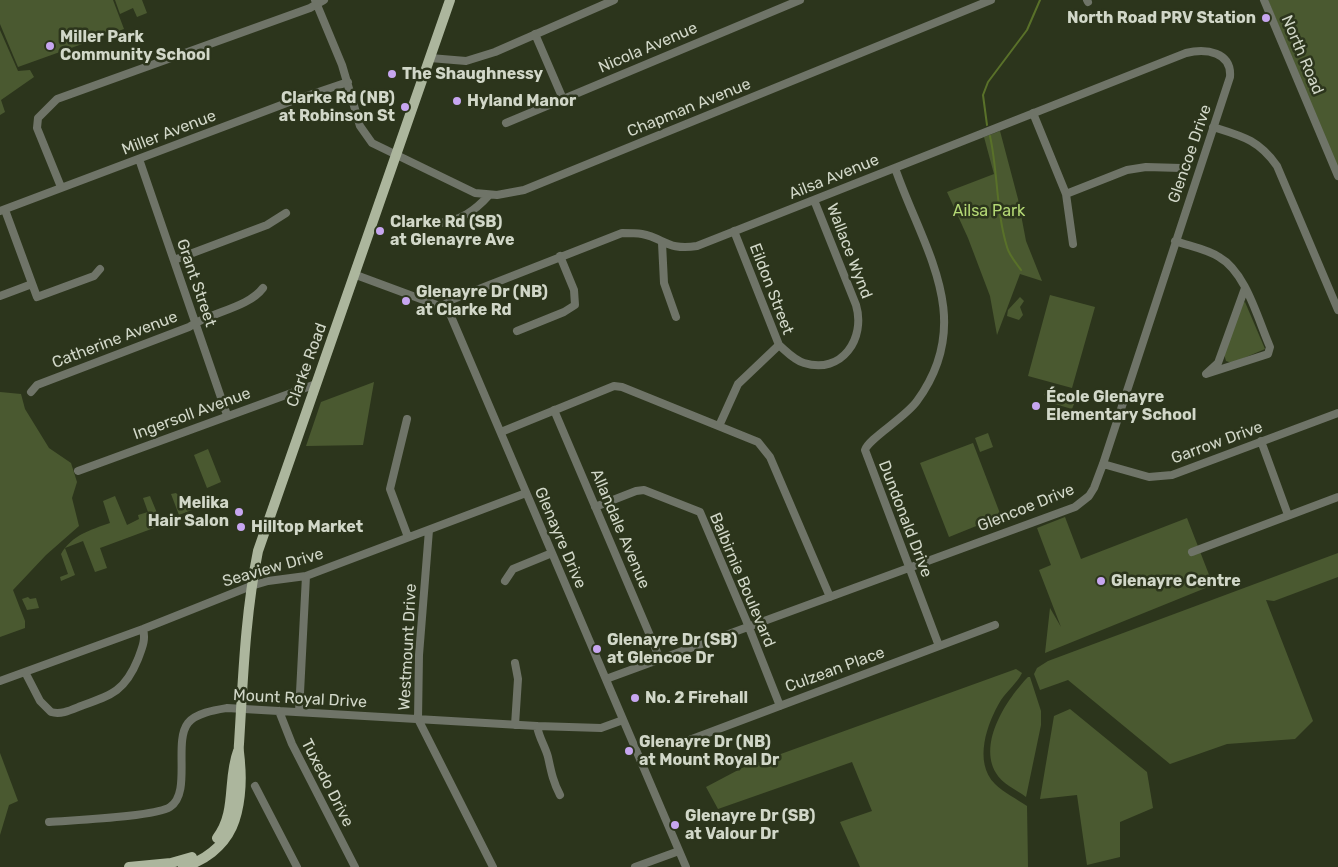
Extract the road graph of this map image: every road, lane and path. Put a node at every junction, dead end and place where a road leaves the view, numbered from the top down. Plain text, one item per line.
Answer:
1 (324, 0) edge
2 (450, 0) edge
3 (614, 0) edge
4 (800, 0) edge
5 (991, 0) edge
6 (1264, 0) edge
7 (316, 2) edge
8 (535, 34) junction
9 (430, 58) junction
10 (1231, 69) joint
11 (348, 82) junction
12 (563, 99) junction
13 (1033, 113) junction
14 (506, 123) dead end
15 (1213, 127) junction
16 (398, 156) junction
17 (139, 159) junction
18 (895, 168) junction
19 (1181, 168) dead end
20 (1338, 176) edge
21 (61, 188) junction
22 (1066, 194) junction
23 (489, 195) junction
24 (814, 200) junction
25 (2, 211) edge
26 (286, 213) dead end
27 (439, 223) dead end
28 (734, 231) junction
29 (1175, 241) junction
30 (662, 243) junction
31 (1073, 244) dead end
32 (560, 256) junction
33 (174, 260) junction
34 (100, 269) dead end
35 (356, 275) junction
36 (32, 284) junction
37 (263, 288) dead end
38 (1245, 288) junction
39 (0, 296) edge
40 (440, 307) junction
41 (1338, 310) edge
42 (676, 316) dead end
43 (195, 323) junction
44 (518, 331) dead end
45 (779, 345) junction
46 (316, 384) junction
47 (31, 392) dead end
48 (554, 410) junction
49 (1338, 413) edge
50 (227, 415) junction
51 (407, 419) dead end
52 (719, 426) junction
53 (500, 432) junction
54 (1261, 442) junction
55 (1103, 464) junction
56 (78, 471) dead end
57 (526, 493) junction
58 (1338, 497) edge
59 (596, 507) junction
60 (1288, 515) junction
61 (429, 530) junction
62 (408, 537) junction
63 (1192, 552) dead end
64 (552, 553) junction
65 (910, 568) junction
66 (306, 576) junction
67 (505, 581) dead end
68 (251, 586) junction
69 (830, 598) junction
70 (995, 625) dead end
71 (749, 627) junction
72 (143, 629) junction
73 (939, 646) junction
74 (660, 659) junction
75 (515, 663) dead end
76 (24, 672) junction
77 (606, 679) junction
78 (0, 681) edge
79 (780, 706) junction
80 (241, 708) junction
81 (279, 711) junction
82 (299, 712) junction
83 (418, 718) junction
84 (623, 720) junction
85 (515, 725) junction
86 (537, 726) junction
87 (684, 742) dead end
88 (238, 750) junction
89 (255, 786) dead end
90 (560, 796) dead end
91 (49, 822) dead end
92 (678, 851) junction
93 (129, 867) edge
94 (183, 867) edge
95 (298, 867) edge
96 (354, 867) edge
97 (493, 867) edge
98 (635, 867) edge
99 (686, 867) edge

1 - 7 street
2 - 9 main road, Clarke Road
3 - 8 street
4 - 12 street, Nicola Avenue
5 - 23 street, Chapman Avenue
6 - 20 street, North Road
7 - 11 street, Chapman Avenue
7 - 21 street
8 - 9 street
8 - 12 street
9 - 16 main road, Clarke Road
10 - 13 street, Ailsa Avenue
10 - 15 street, Glencoe Drive
11 - 16 street, Chapman Avenue
11 - 17 street, Miller Avenue
12 - 14 street, Nicola Avenue
13 - 18 street, Ailsa Avenue
13 - 22 street
15 - 29 street, Glencoe Drive
15 - 41 street
16 - 23 street, Chapman Avenue
16 - 35 main road, Clarke Road
17 - 21 street, Miller Avenue
17 - 33 street, Grant Street
18 - 24 street, Ailsa Avenue
18 - 65 street, Dundonald Drive
19 - 22 street
21 - 25 street, Miller Avenue
22 - 31 street
23 - 27 street
24 - 28 street, Ailsa Avenue
24 - 45 street, Wallace Wynd
25 - 36 street
26 - 33 street
28 - 30 street, Ailsa Avenue
28 - 45 street, Eildon Street
29 - 38 street
29 - 55 street, Glencoe Drive
30 - 32 street, Ailsa Avenue
30 - 42 street
32 - 40 street, Ailsa Avenue
32 - 44 street
33 - 43 street, Grant Street
34 - 36 street
35 - 40 street
35 - 46 main road, Clarke Road
36 - 39 street
37 - 43 street, Catherine Avenue
38 - 38 street
40 - 53 street, Glenayre Drive
43 - 47 street, Catherine Avenue
43 - 50 street, Grant Street
45 - 52 street, Eildon Street
46 - 50 street, Ingersoll Avenue
46 - 68 main road, Clarke Road
48 - 52 street
48 - 53 street
48 - 59 street, Allandale Avenue
49 - 54 street, Garrow Drive
50 - 56 street, Ingersoll Avenue
51 - 62 street
52 - 69 street
53 - 57 street, Glenayre Drive
54 - 55 street, Garrow Drive
54 - 60 street
55 - 65 street, Glencoe Drive
57 - 61 street, Seaview Drive
57 - 64 street, Glenayre Drive
58 - 60 street
59 - 71 street, Balbirnie Boulevard
59 - 74 street, Allandale Avenue
60 - 63 street
61 - 62 street, Seaview Drive
61 - 83 street, Westmount Drive
62 - 66 street, Seaview Drive
64 - 67 street
64 - 77 street, Glenayre Drive
65 - 69 street, Glencoe Drive
65 - 73 street, Dundonald Drive
66 - 68 street, Seaview Drive
66 - 82 street
68 - 72 street, Seaview Drive
68 - 80 main road, Clarke Road
69 - 71 street, Glencoe Drive
70 - 73 street, Culzean Place
71 - 74 street, Glencoe Drive
71 - 79 street, Balbirnie Boulevard
72 - 76 street, Seaview Drive
72 - 76 street
73 - 79 street, Culzean Place
74 - 77 street, Glencoe Drive
75 - 85 street
76 - 78 street, Seaview Drive
77 - 84 street, Glenayre Drive
79 - 87 street, Culzean Place
80 - 81 street, Mount Royal Drive
80 - 88 main road, Clarke Road
80 - 91 street, Mount Royal Drive
81 - 82 street, Mount Royal Drive
81 - 96 street, Tuxedo Drive
82 - 83 street, Mount Royal Drive
83 - 85 street, Mount Royal Drive
83 - 97 street, Westmount Drive
84 - 86 street, Mount Royal Drive
84 - 92 street, Glenayre Drive
85 - 86 street, Mount Royal Drive
86 - 90 street
88 - 93 main road, Clarke Road
88 - 94 main road, Clarke Road
89 - 95 street
92 - 98 street
92 - 99 street, Glenayre Drive

